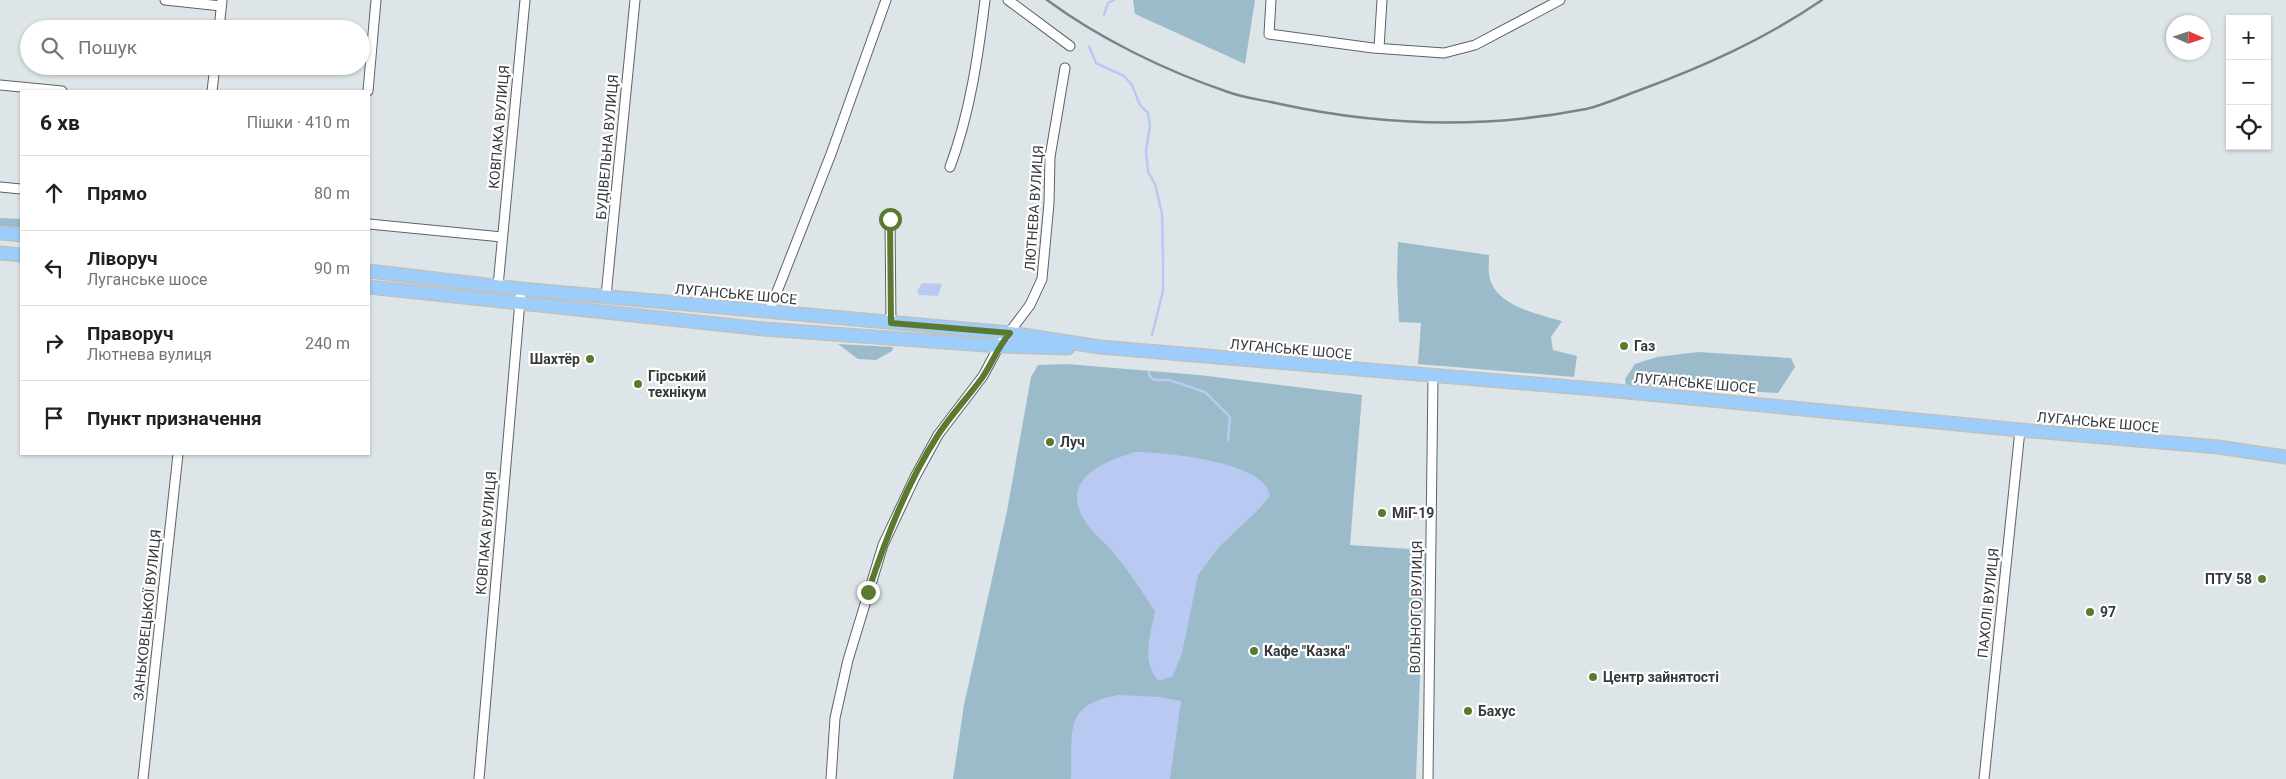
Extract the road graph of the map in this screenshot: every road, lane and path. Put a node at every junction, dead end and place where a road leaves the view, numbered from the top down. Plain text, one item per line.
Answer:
1 (166, 0) edge
2 (376, 0) edge
3 (525, 0) edge
4 (635, 0) edge
5 (886, 0) edge
6 (985, 0) edge
7 (1008, 0) edge
8 (1271, 0) edge
9 (1382, 0) edge
10 (1560, 0) edge
11 (221, 3) edge
12 (220, 20) edge
13 (1070, 46) dead end
14 (1379, 48) junction
15 (370, 68) edge
16 (1065, 68) dead end
17 (214, 75) edge
18 (369, 75) edge
19 (0, 85) edge
20 (52, 90) edge
21 (212, 90) edge
22 (368, 90) edge
23 (950, 167) dead end
24 (0, 187) edge
25 (20, 189) edge
26 (890, 219) dead end
27 (370, 224) edge
28 (0, 233) edge
29 (20, 235) edge
30 (502, 237) junction
31 (0, 253) edge
32 (20, 255) edge
33 (370, 271) edge
34 (498, 286) junction
35 (370, 287) edge
36 (520, 289) junction
37 (606, 296) junction
38 (520, 304) junction
39 (769, 312) junction
40 (891, 323) junction
41 (1010, 333) junction
42 (999, 346) junction
43 (1100, 347) junction
44 (1433, 376) junction
45 (2020, 430) junction
46 (178, 455) edge
47 (2286, 457) edge
48 (143, 779) edge
49 (479, 779) edge
50 (831, 779) edge
51 (1428, 779) edge
52 (1984, 779) edge

1 - 11 street
2 - 15 street
3 - 30 street, КОВПАКА ВУЛИЦЯ
4 - 37 street, БУДІВЕЛЬНА ВУЛИЦЯ
5 - 39 street
6 - 23 street
7 - 13 street
8 - 14 street
9 - 14 street
10 - 14 street
11 - 12 street
16 - 41 street, ЛЮТНЕВА ВУЛИЦЯ
17 - 21 street
18 - 22 street
19 - 20 street
24 - 25 street
26 - 40 street
27 - 30 street
28 - 29 main road
30 - 34 street, КОВПАКА ВУЛИЦЯ
31 - 32 main road
33 - 34 main road, ЛУГАНСЬКЕ ШОСЕ
34 - 36 main road, ЛУГАНСЬКЕ ШОСЕ
35 - 38 main road, ЛУГАНСЬКЕ ШОСЕ
36 - 37 main road, ЛУГАНСЬКЕ ШОСЕ
36 - 38 street, КОВПАКА ВУЛИЦЯ
37 - 39 main road, ЛУГАНСЬКЕ ШОСЕ
38 - 42 main road, ЛУГАНСЬКЕ ШОСЕ
38 - 49 street, КОВПАКА ВУЛИЦЯ
39 - 40 main road, ЛУГАНСЬКЕ ШОСЕ
40 - 41 main road, ЛУГАНСЬКЕ ШОСЕ
41 - 42 street, ЛЮТНЕВА ВУЛИЦЯ
41 - 43 main road, ЛУГАНСЬКЕ ШОСЕ
42 - 43 main road, ЛУГАНСЬКЕ ШОСЕ
42 - 50 street, ЛЮТНЕВА ВУЛИЦЯ
43 - 44 main road, ЛУГАНСЬКЕ ШОСЕ
44 - 45 main road, ЛУГАНСЬКЕ ШОСЕ
44 - 51 street, ВОЛЬНОГО ВУЛИЦЯ
45 - 47 main road, ЛУГАНСЬКЕ ШОСЕ
45 - 52 street, ПАХОЛІ ВУЛИЦЯ
46 - 48 street, ЗАНЬКОВЕЦЬКОЇ ВУЛИЦЯ

